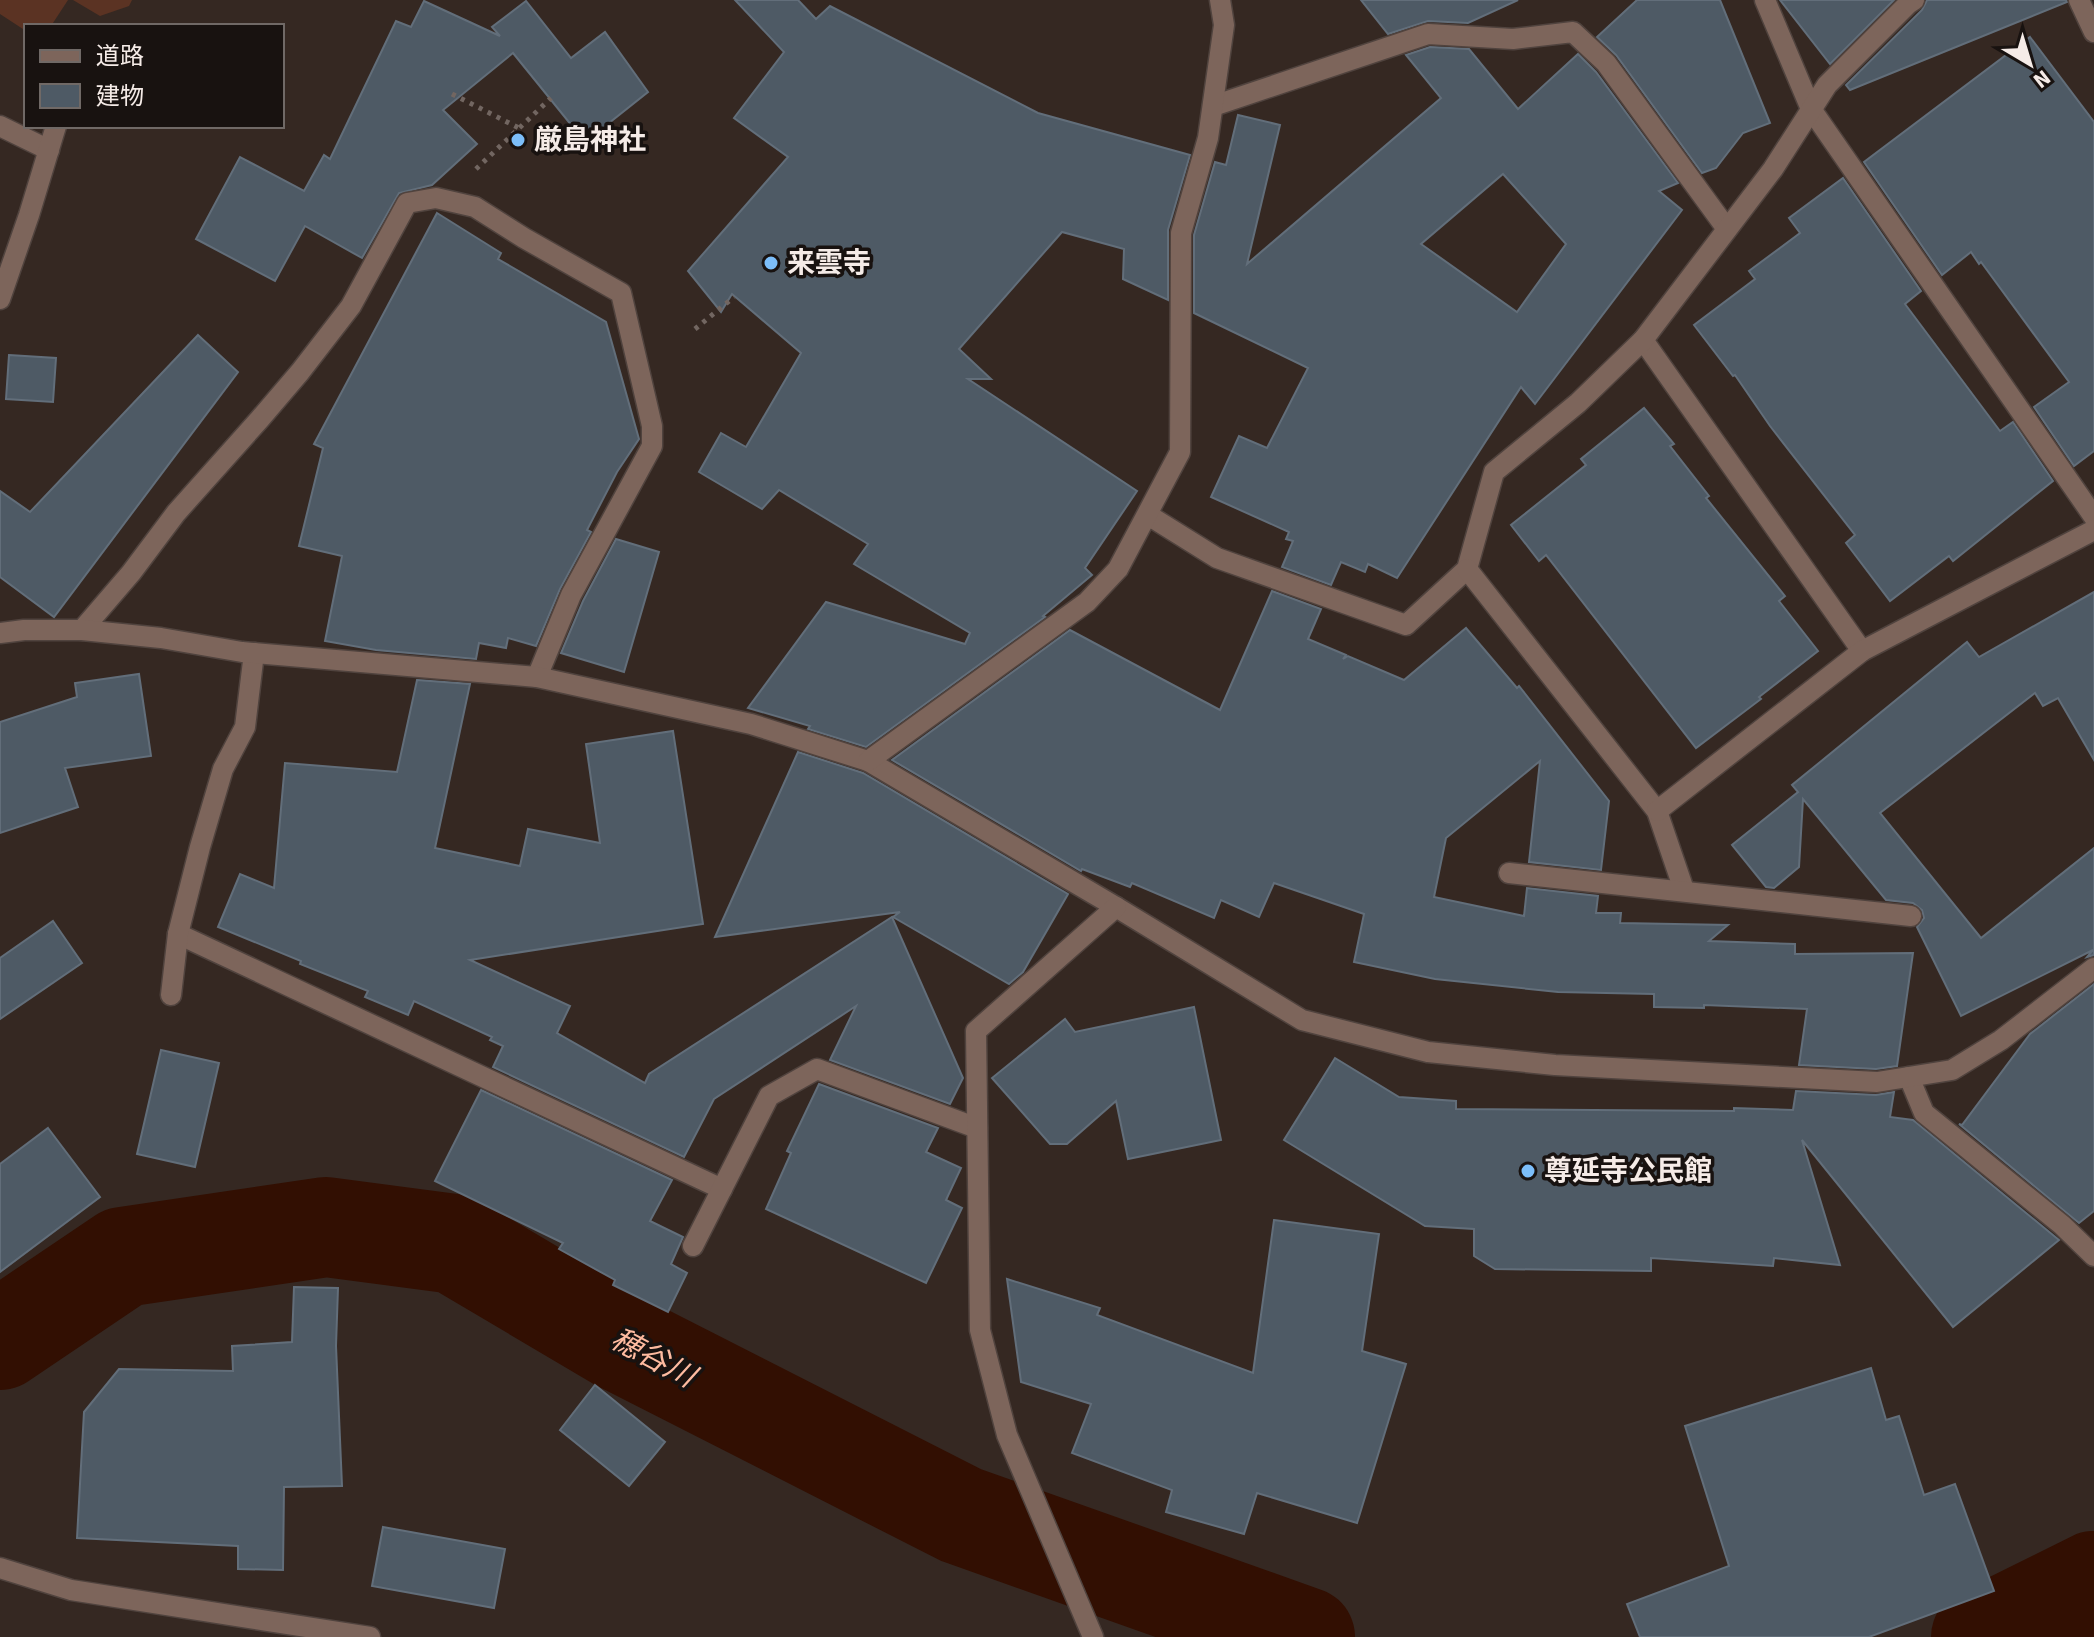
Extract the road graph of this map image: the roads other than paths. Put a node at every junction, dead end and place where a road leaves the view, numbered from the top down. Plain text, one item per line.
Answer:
1 (1220, 0) edge
2 (1765, 0) edge
3 (1914, 0) edge
4 (2079, 0) edge
5 (2094, 32) edge
6 (1213, 106) junction
7 (1811, 109) junction
8 (0, 126) edge
9 (55, 128) edge
10 (49, 150) junction
11 (1727, 229) junction
12 (4, 272) edge
13 (0, 299) edge
14 (1643, 340) junction
15 (1148, 515) junction
16 (2094, 517) edge
17 (2094, 530) edge
18 (1467, 569) junction
19 (82, 630) junction
20 (0, 633) edge
21 (1862, 651) junction
22 (254, 653) junction
23 (537, 677) junction
24 (868, 761) junction
25 (1657, 811) junction
26 (1509, 873) dead end
27 (1684, 890) junction
28 (1116, 907) junction
29 (1911, 916) dead end
30 (178, 934) junction
31 (2094, 968) edge
32 (171, 995) dead end
33 (1909, 1077) junction
34 (977, 1128) junction
35 (722, 1189) junction
36 (693, 1246) dead end
37 (2094, 1256) edge
38 (0, 1568) edge
39 (370, 1637) edge
40 (1093, 1637) edge

1 - 6 street
2 - 7 street
3 - 7 street
4 - 5 street
6 - 11 street
6 - 15 street
7 - 11 street
7 - 16 street
8 - 10 street
9 - 10 street
10 - 12 street
11 - 14 street
12 - 13 street
14 - 18 street
14 - 21 street
15 - 18 street
15 - 24 street
17 - 21 street
18 - 25 street
19 - 20 street
19 - 22 street
19 - 23 street
21 - 25 street
22 - 23 street
22 - 30 street
23 - 24 street
24 - 28 street
25 - 27 street
26 - 27 street
27 - 29 street
28 - 33 street
28 - 34 street
30 - 32 street
30 - 35 street
31 - 33 street
33 - 37 street
34 - 35 street
34 - 40 street
35 - 36 street
38 - 39 street

